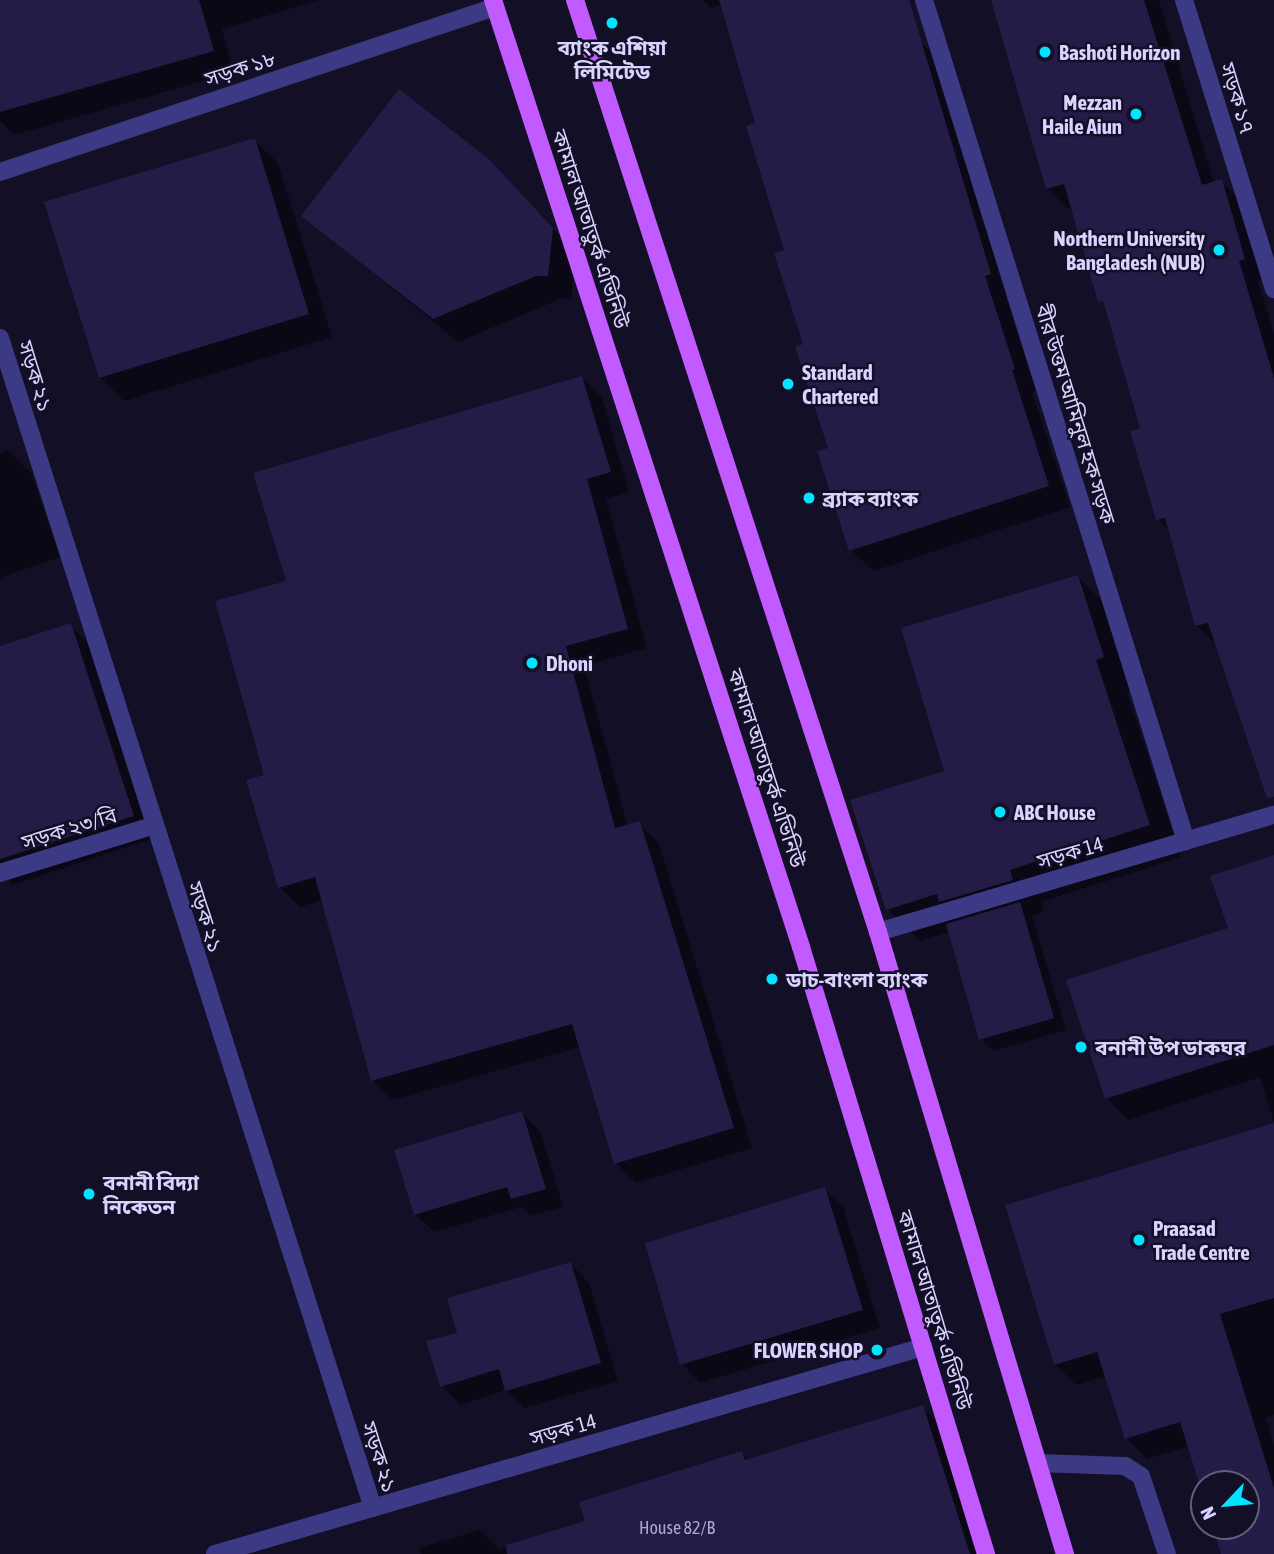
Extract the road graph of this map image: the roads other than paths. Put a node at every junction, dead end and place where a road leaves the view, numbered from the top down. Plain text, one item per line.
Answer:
1 (575, 0) edge
2 (924, 0) edge
3 (1184, 0) edge
4 (494, 4) edge
5 (0, 173) edge
6 (1274, 289) edge
7 (0, 338) edge
8 (1274, 815) edge
9 (152, 826) junction
10 (1186, 841) junction
11 (0, 873) edge
12 (878, 932) junction
13 (923, 1347) junction
14 (1038, 1463) junction
15 (373, 1508) junction
16 (215, 1554) edge
17 (986, 1554) edge
18 (1065, 1554) edge
19 (1167, 1554) edge

1 - 12 main road
2 - 10 street, বীর উত্তম আমিনুল হক সড়ক
3 - 6 street, সড়ক ১৭
4 - 5 street, সড়ক ১৮
4 - 13 main road, কামাল আতাতুর্ক এভিনিউ
7 - 9 street, সড়ক ২১
8 - 10 street, সড়ক 14
9 - 11 street, সড়ক ২৩/বি
9 - 15 street, সড়ক ২১
10 - 12 street, সড়ক 14
12 - 14 main road
13 - 15 street, সড়ক 14
13 - 17 main road, কামাল আতাতুর্ক এভিনিউ
14 - 18 main road
14 - 19 street
15 - 16 street, সড়ক 14

